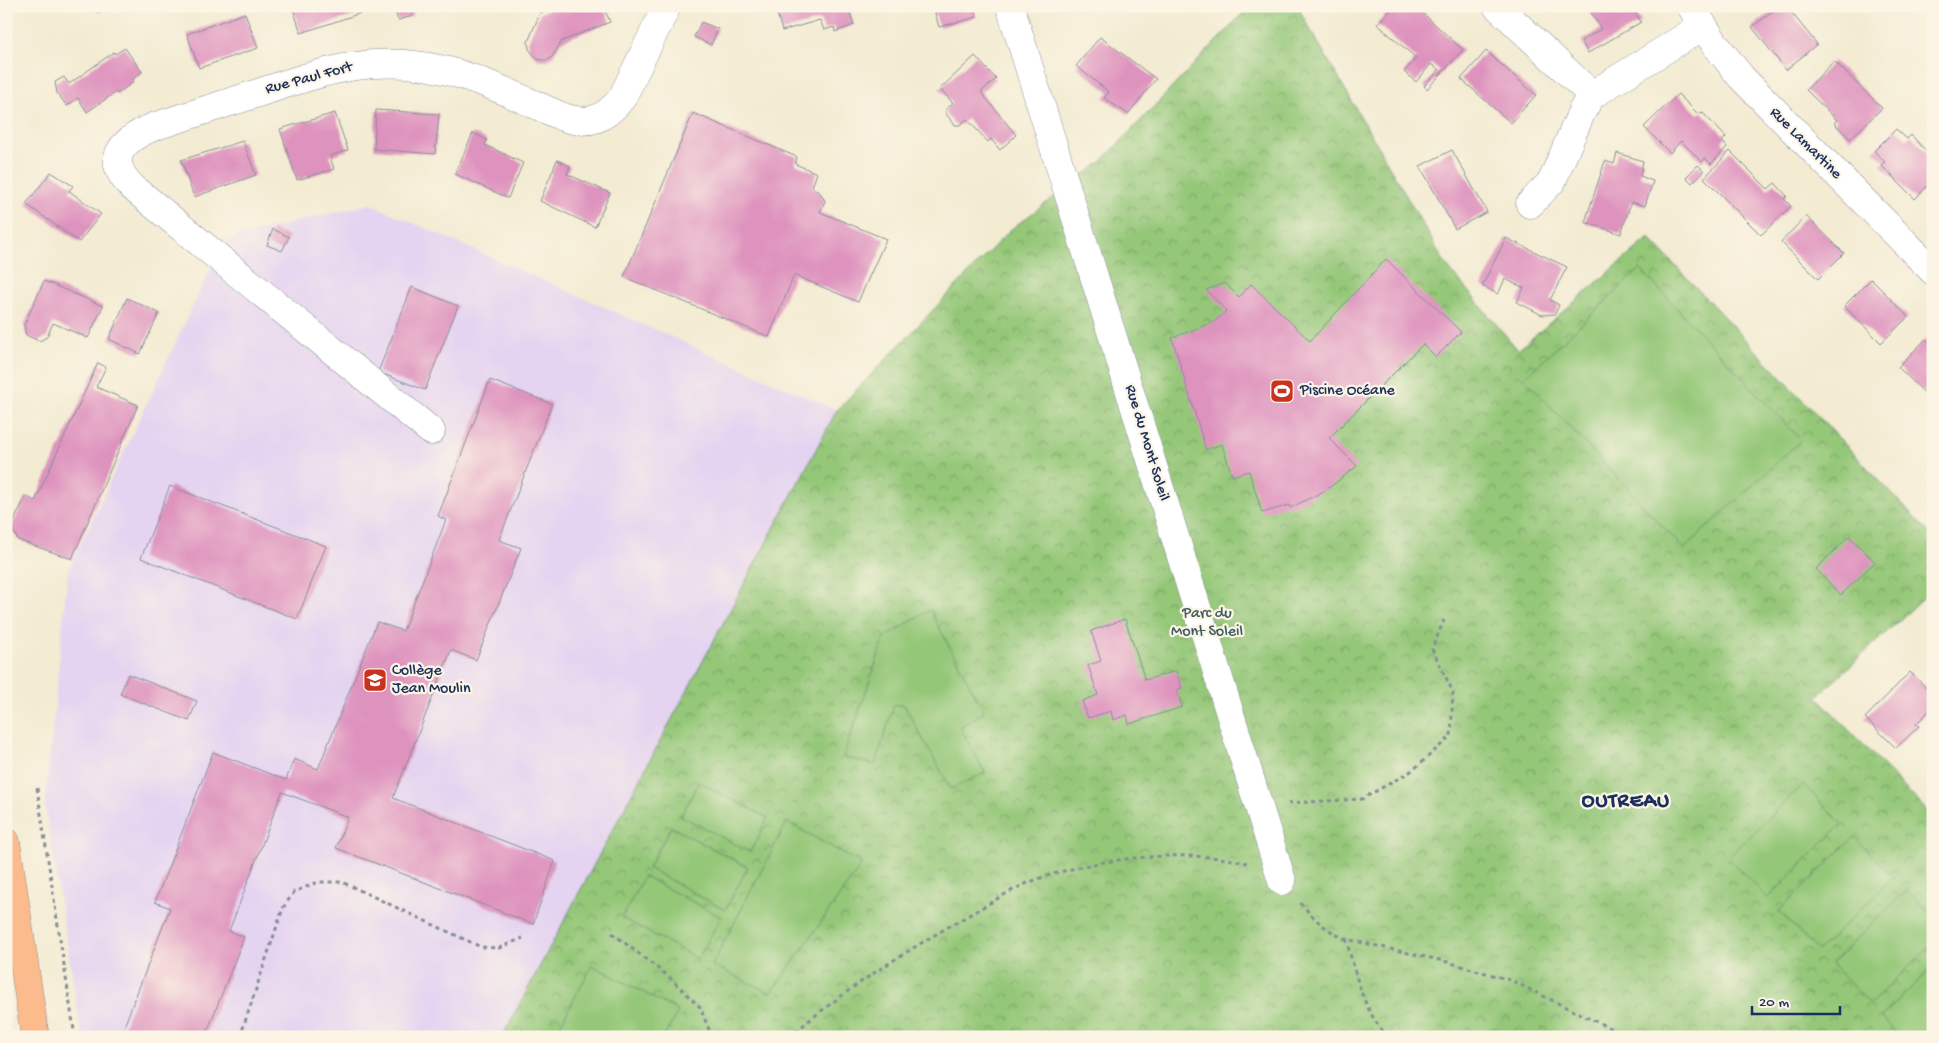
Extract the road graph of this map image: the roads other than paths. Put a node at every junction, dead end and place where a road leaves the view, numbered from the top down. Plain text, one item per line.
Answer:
1 (667, 6) edge
2 (1010, 6) edge
3 (1497, 6) edge
4 (1697, 16) edge
5 (1592, 95) junction
6 (1530, 204) dead end
7 (1933, 270) edge
8 (431, 431) dead end
9 (6, 842) edge
10 (1282, 881) road end
11 (35, 1037) edge

1 - 8 street, Rue Paul Fort
2 - 10 street, Rue du Mont Soleil
3 - 5 street
4 - 5 street
4 - 7 street, Rue Lamartine
5 - 6 street
9 - 11 main road

